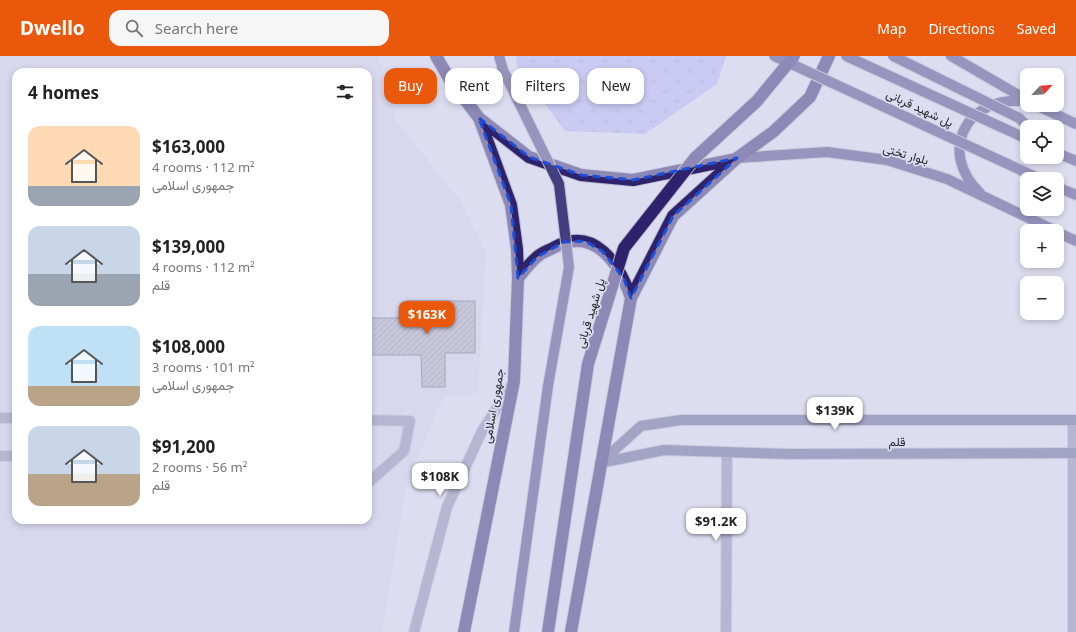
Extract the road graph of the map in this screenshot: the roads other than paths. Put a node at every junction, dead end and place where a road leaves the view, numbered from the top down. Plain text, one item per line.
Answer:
1 (436, 56) edge
2 (499, 56) edge
3 (774, 56) edge
4 (794, 56) edge
5 (829, 56) edge
6 (846, 56) edge
7 (893, 56) edge
8 (951, 56) edge
9 (1020, 97) edge
10 (1020, 101) edge
11 (1051, 112) edge
12 (479, 118) junction
13 (1021, 120) edge
14 (1076, 124) edge
15 (1020, 136) edge
16 (1064, 156) edge
17 (737, 158) junction
18 (1076, 160) edge
19 (1025, 172) edge
20 (1064, 190) edge
21 (1076, 195) edge
22 (990, 200) junction
23 (1041, 224) edge
24 (1064, 235) edge
25 (1076, 241) edge
26 (518, 278) junction
27 (631, 298) junction
28 (514, 381) junction
29 (0, 418) edge
30 (12, 418) edge
31 (372, 420) edge
32 (1075, 420) edge
33 (727, 452) junction
34 (1075, 453) edge
35 (0, 456) edge
36 (12, 456) edge
37 (600, 463) junction
38 (372, 479) edge
39 (414, 632) edge
40 (464, 632) edge
41 (514, 632) edge
42 (548, 632) edge
43 (571, 632) edge
44 (726, 632) edge
45 (1073, 632) edge

1 - 12 highway
2 - 41 main road, پل شهید قربانی, bridge
3 - 19 main road, پل شهید قربانی, bridge
4 - 42 highway, پل شهید قربانی, bridge
5 - 17 highway
6 - 15 main road, پل شهید قربانی, bridge
7 - 13 main road, bridge
8 - 9 main road
10 - 22 main road
11 - 14 main road
12 - 17 highway
12 - 26 highway, جمهوری اسلامی
16 - 18 main road
17 - 22 main road, بلوار تختی
17 - 27 highway
20 - 21 main road
22 - 23 main road, بلوار تختی
24 - 25 main road, بلوار تختی
26 - 27 highway
26 - 28 highway, جمهوری اسلامی
27 - 37 highway
28 - 39 street
28 - 40 highway, جمهوری اسلامی
29 - 30 street
31 - 38 street
32 - 34 street
32 - 37 street
33 - 34 street, قلم
33 - 37 street, قلم
33 - 44 street
34 - 45 street
35 - 36 street
37 - 43 highway

